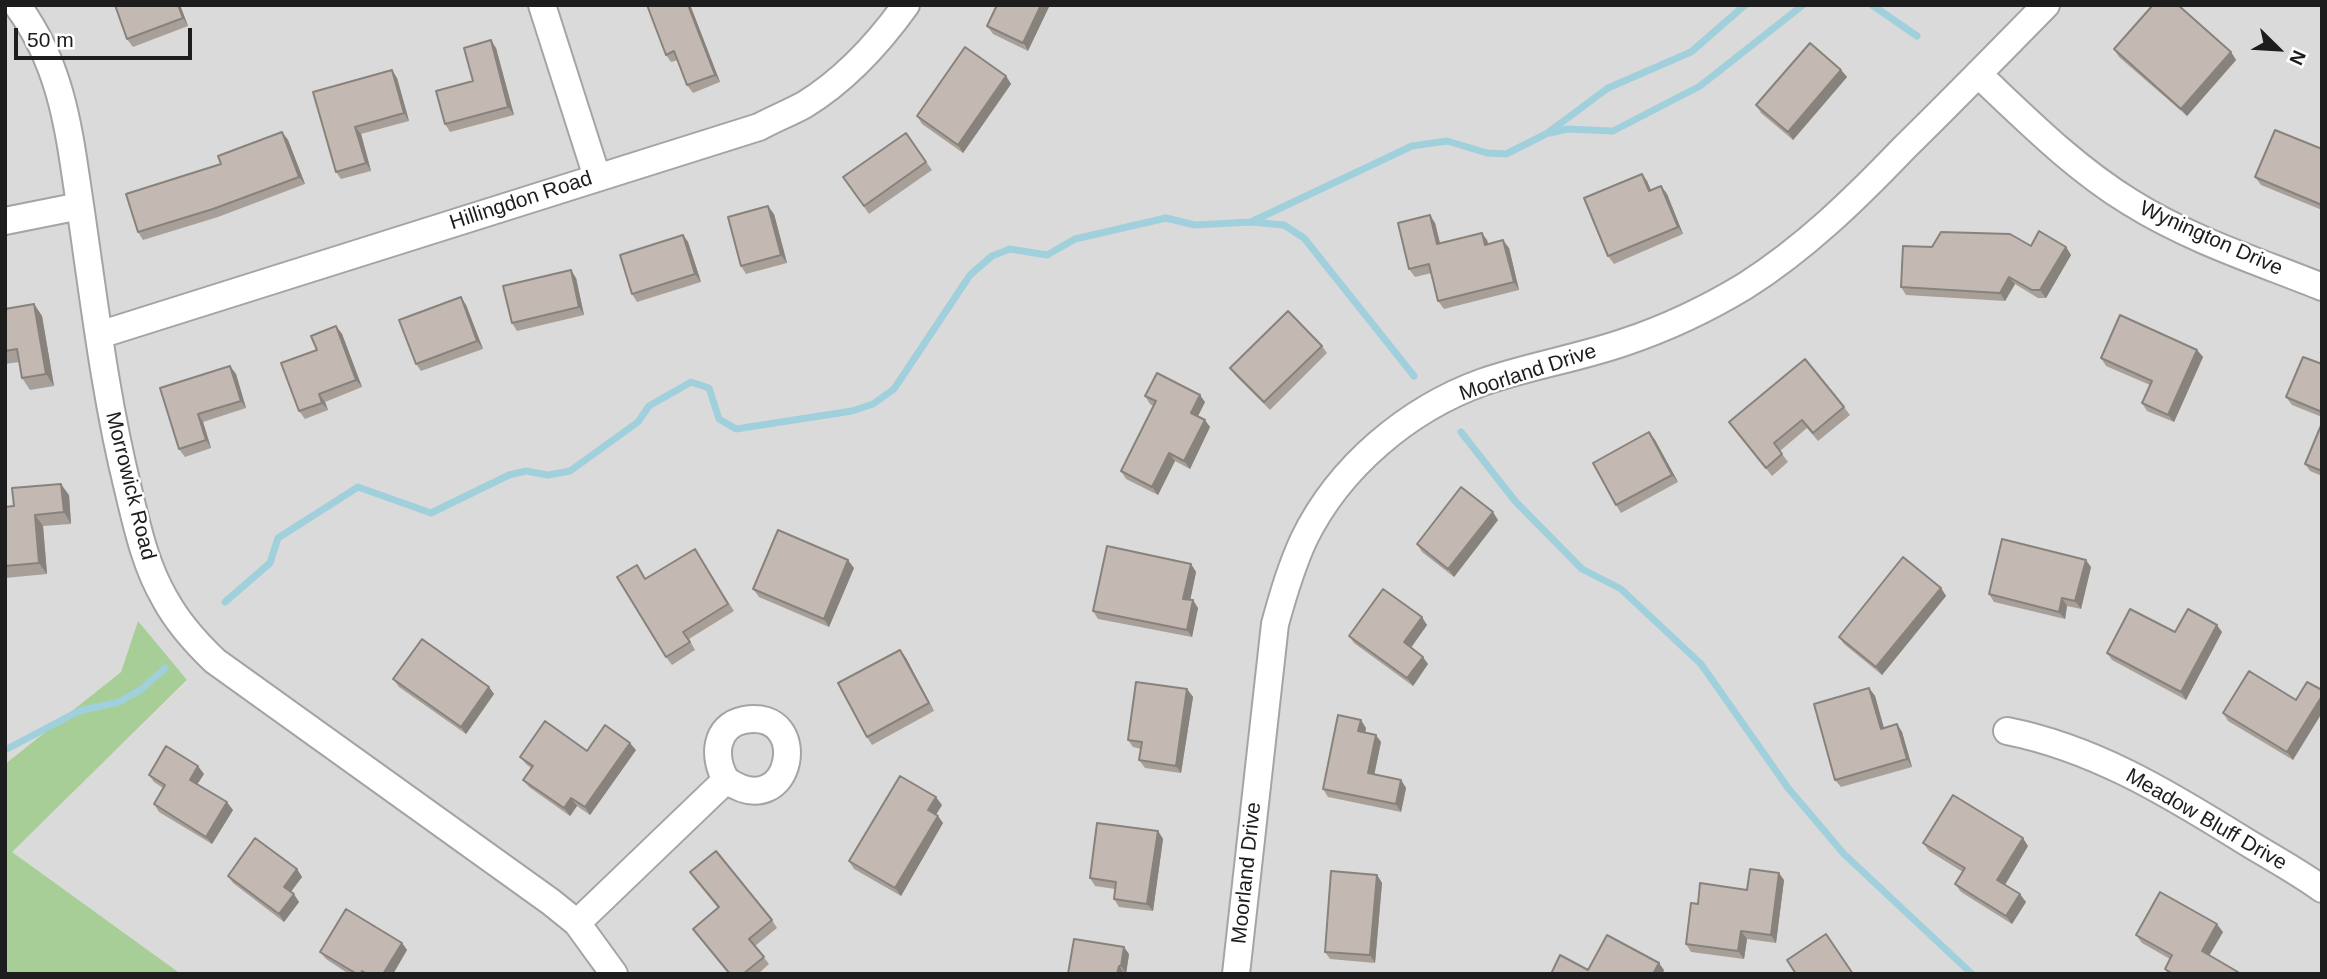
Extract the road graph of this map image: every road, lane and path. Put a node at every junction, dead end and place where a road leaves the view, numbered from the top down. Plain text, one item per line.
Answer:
1 (17, 5) edge
2 (542, 5) edge
3 (906, 5) edge
4 (2046, 5) edge
5 (1978, 74) junction
6 (597, 177) junction
7 (80, 205) junction
8 (5, 220) edge
9 (2322, 287) edge
10 (99, 335) junction
11 (2007, 731) dead end
12 (726, 780) dead end
13 (2317, 875) edge
14 (576, 923) junction
15 (614, 974) edge
16 (1236, 974) edge

1 - 7 street, Morrowick Road
2 - 6 street
3 - 6 street, Hillingdon Road
4 - 5 street, Moorland Drive
5 - 9 street, Wynington Drive
5 - 16 street, Moorland Drive
6 - 10 street, Hillingdon Road
7 - 8 street
7 - 10 street, Morrowick Road
10 - 14 street, Morrowick Road
11 - 13 street, Meadow Bluff Drive
12 - 14 street
14 - 15 street, Morrowick Road

